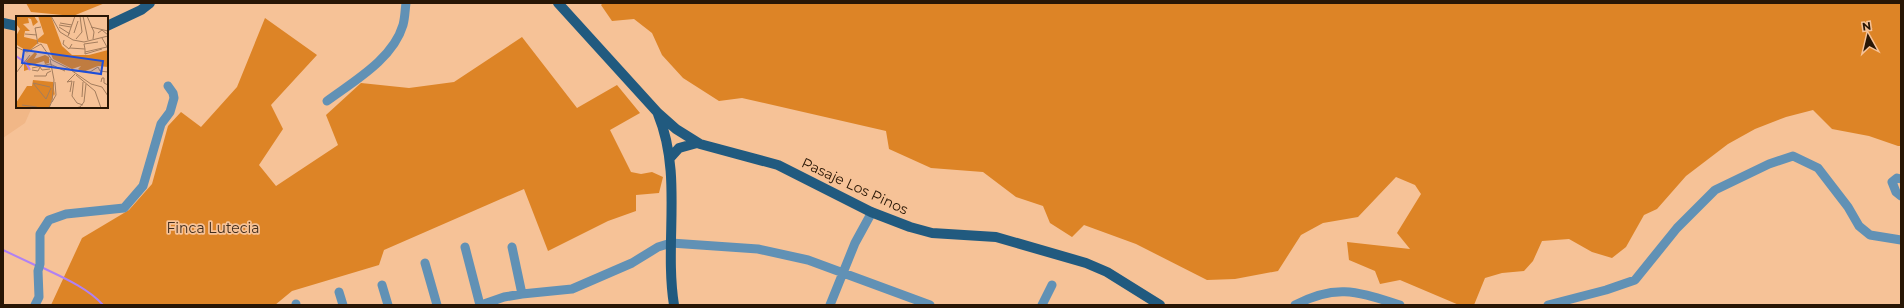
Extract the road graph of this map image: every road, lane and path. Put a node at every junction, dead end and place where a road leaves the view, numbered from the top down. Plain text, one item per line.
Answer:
1 (150, 3) edge
2 (406, 3) edge
3 (558, 3) edge
4 (3, 23) edge
5 (16, 26) edge
6 (108, 26) edge
7 (168, 86) dead end
8 (327, 101) dead end
9 (658, 113) junction
10 (697, 143) junction
11 (670, 158) junction
12 (1901, 179) edge
13 (1901, 196) edge
14 (872, 212) junction
15 (1901, 240) edge
16 (671, 243) junction
17 (465, 247) dead end
18 (512, 247) dead end
19 (425, 263) dead end
20 (843, 273) junction
21 (382, 285) dead end
22 (1052, 285) dead end
23 (339, 292) dead end
24 (522, 294) junction
25 (35, 305) edge
26 (343, 305) edge
27 (388, 305) edge
28 (437, 305) edge
29 (481, 305) edge
30 (674, 305) edge
31 (830, 305) edge
32 (929, 305) edge
33 (1042, 305) edge
34 (1160, 305) edge
35 (1295, 305) edge
36 (1400, 305) edge
37 (1548, 305) edge

1 - 6 main road
2 - 8 street
3 - 9 main road, Pasaje Los Pinos
4 - 5 main road
7 - 25 street
9 - 10 main road, Pasaje Los Pinos
9 - 11 main road
10 - 11 main road
10 - 14 main road, Pasaje Los Pinos
11 - 16 main road
12 - 13 street
14 - 20 street
14 - 34 main road, Pasaje Los Pinos
15 - 37 street
16 - 20 street
16 - 24 street
16 - 30 main road
17 - 29 street
18 - 24 street
19 - 28 street
20 - 31 street
20 - 32 street
21 - 27 street
22 - 33 street
23 - 26 street
24 - 29 street
35 - 36 street

